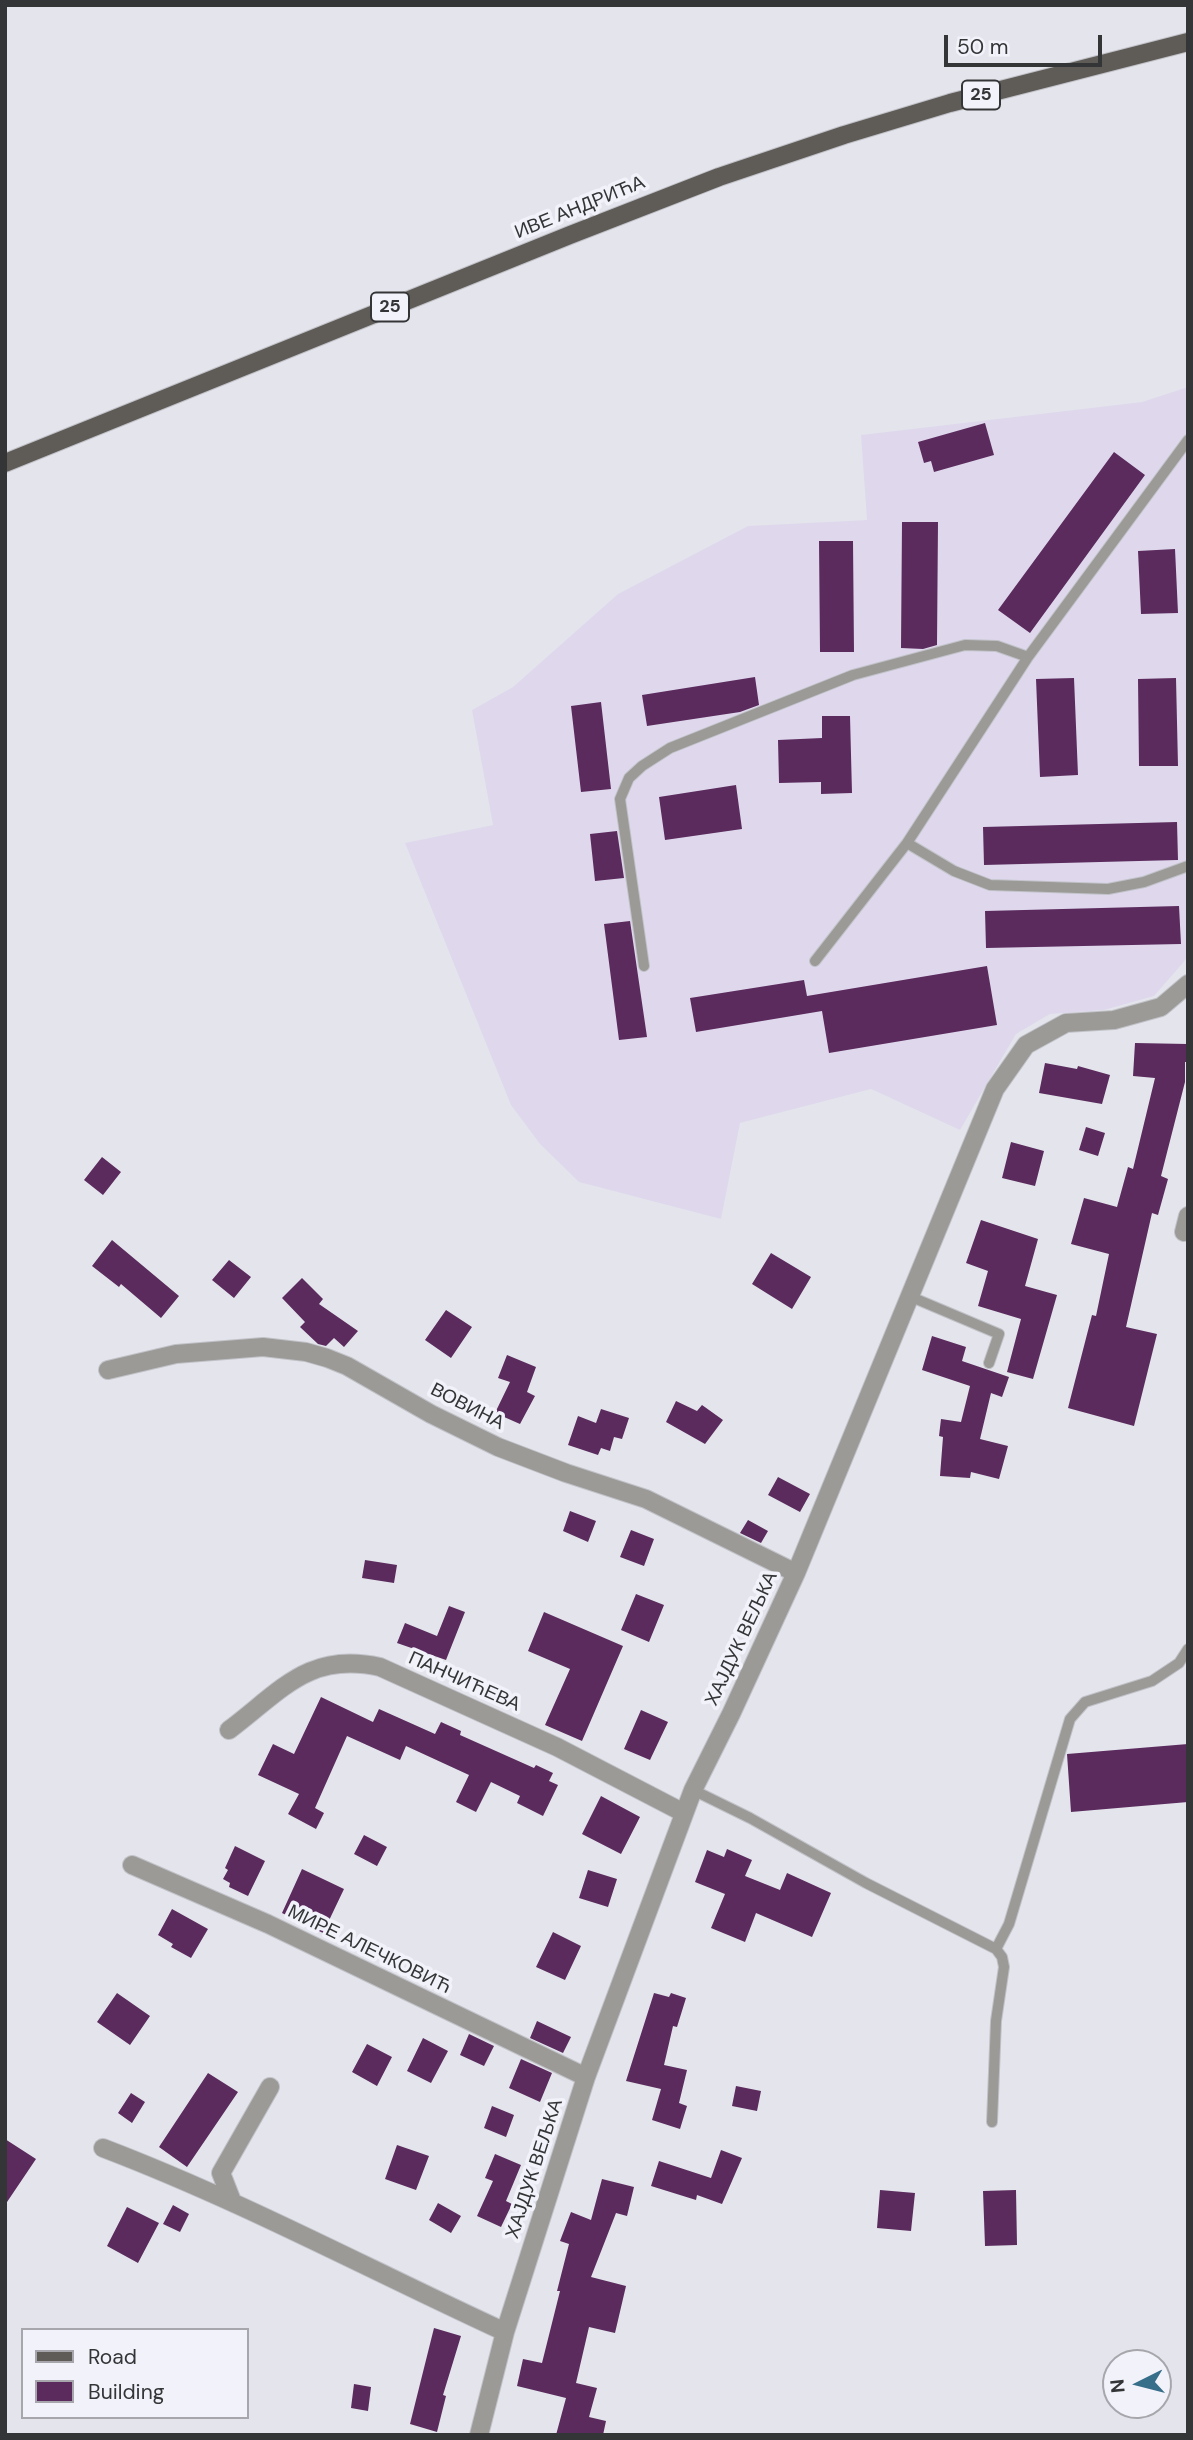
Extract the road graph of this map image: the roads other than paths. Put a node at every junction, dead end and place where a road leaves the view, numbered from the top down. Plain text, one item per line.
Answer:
1 (1188, 42) edge
2 (1188, 440) edge
3 (5, 463) edge
4 (1028, 657) junction
5 (907, 843) junction
6 (1188, 866) edge
7 (815, 961) dead end
8 (643, 966) dead end
9 (1188, 984) edge
10 (909, 1296) junction
11 (989, 1363) dead end
12 (108, 1370) dead end
13 (796, 1573) junction
14 (1188, 1649) edge
15 (229, 1730) dead end
16 (693, 1790) junction
17 (684, 1813) junction
18 (132, 1865) dead end
19 (996, 1949) junction
20 (586, 2077) junction
21 (270, 2087) dead end
22 (992, 2122) dead end
23 (103, 2148) dead end
24 (232, 2201) junction
25 (505, 2332) junction
26 (479, 2435) edge

1 - 3 main road, ИВЕ АНДРИЋА / 25
2 - 4 lane
4 - 5 lane
4 - 8 lane
5 - 6 lane
5 - 7 lane
9 - 10 street, ХАЈДУК ВЕЉКА
10 - 11 lane
10 - 13 street, ХАЈДУК ВЕЉКА
12 - 13 street, ВОВИНА
13 - 16 street, ХАЈДУК ВЕЉКА
14 - 19 lane
15 - 17 street, ПАНЧИЋЕВА
16 - 17 street, ХАЈДУК ВЕЉКА
16 - 19 lane
17 - 20 street, ХАЈДУК ВЕЉКА
18 - 20 street, МИРЕ АЛЕЧКОВИЋ
19 - 22 lane
20 - 25 street, ХАЈДУК ВЕЉКА
21 - 24 street
23 - 24 street
24 - 25 street
25 - 26 street, ХАЈДУК ВЕЉКА

